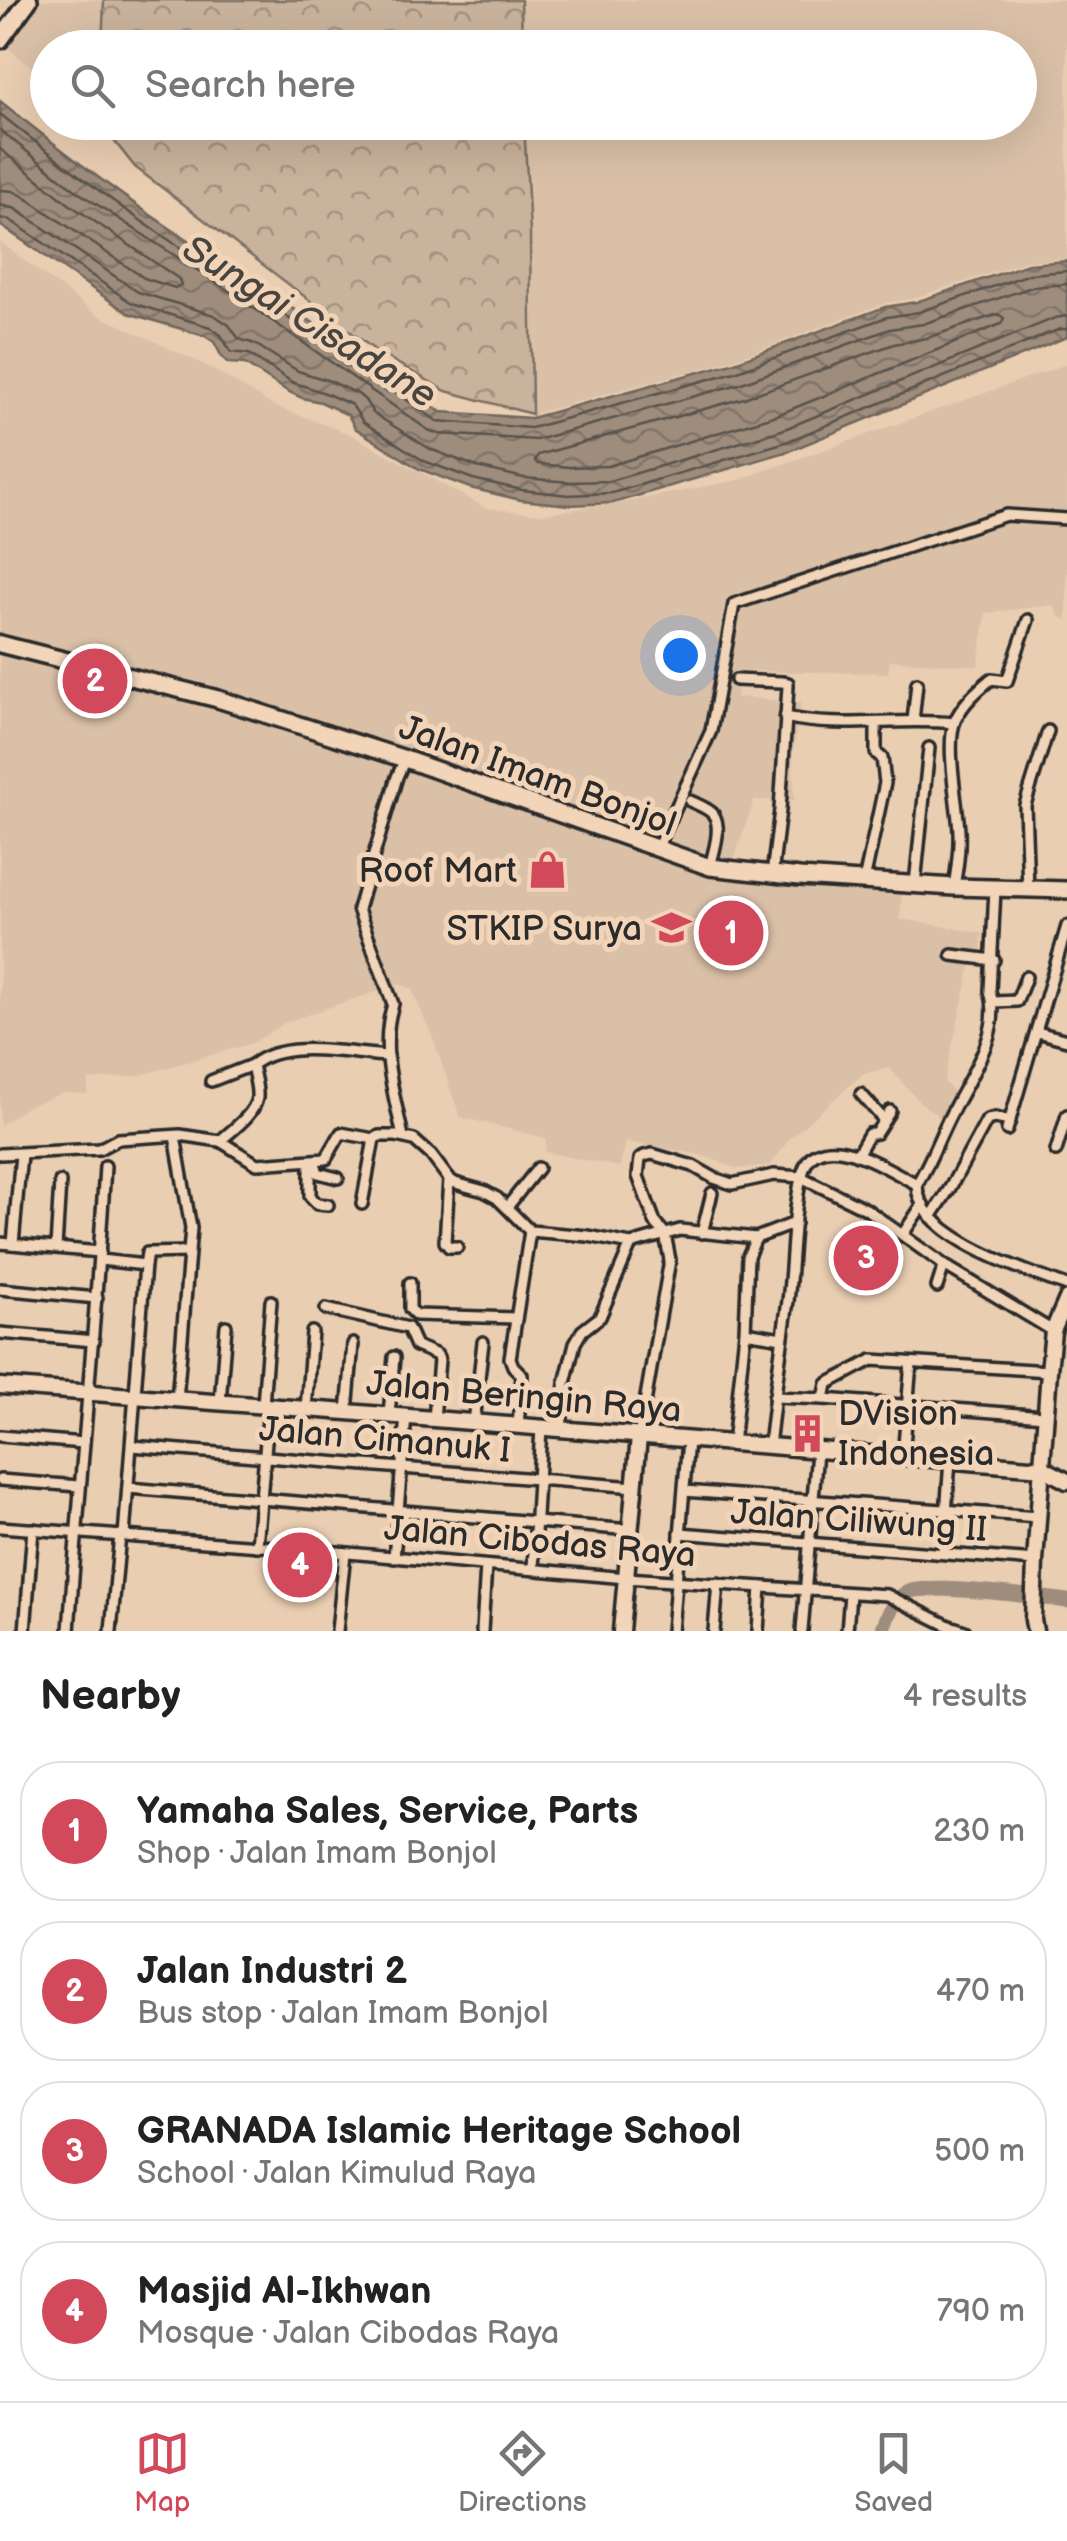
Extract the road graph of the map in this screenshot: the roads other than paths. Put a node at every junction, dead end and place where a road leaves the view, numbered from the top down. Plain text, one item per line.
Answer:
1 (29, 0) edge
2 (0, 40) edge
3 (1067, 518) edge
4 (1028, 620) dead end
5 (0, 644) edge
6 (736, 680) dead end
7 (917, 683) dead end
8 (785, 717) junction
9 (913, 721) junction
10 (876, 724) junction
11 (954, 724) junction
12 (1048, 732) dead end
13 (929, 748) dead end
14 (405, 758) junction
15 (690, 801) dead end
16 (656, 849) junction
17 (710, 867) junction
18 (772, 876) junction
19 (864, 881) junction
20 (915, 884) junction
21 (954, 888) junction
22 (996, 889) junction
23 (1028, 890) junction
24 (1067, 890) edge
25 (1067, 926) edge
26 (952, 956) dead end
27 (994, 960) junction
28 (1026, 976) dead end
29 (994, 1002) junction
30 (1037, 1032) junction
31 (1067, 1040) edge
32 (388, 1056) junction
33 (252, 1065) junction
34 (210, 1081) dead end
35 (861, 1094) dead end
36 (1067, 1115) edge
37 (175, 1136) junction
38 (403, 1137) junction
39 (374, 1139) junction
40 (220, 1141) junction
41 (1056, 1151) dead end
42 (0, 1154) edge
43 (20, 1154) junction
44 (857, 1154) junction
45 (313, 1161) junction
46 (105, 1166) dead end
47 (538, 1168) dead end
48 (338, 1178) dead end
49 (801, 1178) junction
50 (449, 1179) junction
51 (60, 1182) dead end
52 (917, 1184) junction
53 (712, 1192) dead end
54 (362, 1204) dead end
55 (923, 1204) junction
56 (328, 1206) dead end
57 (508, 1206) junction
58 (931, 1217) junction
59 (795, 1223) junction
60 (530, 1230) junction
61 (702, 1232) junction
62 (665, 1234) junction
63 (903, 1234) junction
64 (756, 1238) junction
65 (0, 1243) edge
66 (13, 1244) junction
67 (632, 1244) junction
68 (457, 1247) dead end
69 (56, 1248) junction
70 (189, 1252) junction
71 (100, 1256) junction
72 (146, 1265) junction
73 (944, 1266) junction
74 (410, 1283) dead end
75 (1067, 1286) edge
76 (937, 1287) dead end
77 (0, 1289) edge
78 (97, 1298) junction
79 (1067, 1300) edge
80 (271, 1301) dead end
81 (326, 1309) dead end
82 (516, 1318) junction
83 (226, 1326) dead end
84 (1059, 1326) edge
85 (312, 1332) dead end
86 (745, 1332) junction
87 (0, 1333) edge
88 (782, 1338) junction
89 (94, 1341) junction
90 (483, 1342) dead end
91 (353, 1344) dead end
92 (394, 1356) dead end
93 (911, 1363) junction
94 (1048, 1371) junction
95 (0, 1386) edge
96 (88, 1394) junction
97 (136, 1397) junction
98 (774, 1397) junction
99 (824, 1398) junction
100 (178, 1400) junction
101 (220, 1402) junction
102 (266, 1406) junction
103 (908, 1406) junction
104 (306, 1409) junction
105 (347, 1412) junction
106 (390, 1416) junction
107 (406, 1416) junction
108 (1046, 1416) junction
109 (434, 1418) junction
110 (474, 1423) junction
111 (518, 1426) junction
112 (541, 1428) junction
113 (561, 1430) junction
114 (0, 1436) edge
115 (639, 1437) junction
116 (688, 1440) junction
117 (83, 1443) junction
118 (734, 1444) junction
119 (132, 1446) junction
120 (768, 1446) junction
121 (817, 1450) junction
122 (264, 1457) junction
123 (903, 1457) junction
124 (950, 1461) junction
125 (1043, 1468) junction
126 (402, 1469) junction
127 (0, 1480) edge
128 (538, 1480) junction
129 (1067, 1481) edge
130 (79, 1486) junction
131 (128, 1488) junction
132 (635, 1488) junction
133 (684, 1491) junction
134 (261, 1500) junction
135 (813, 1502) junction
136 (398, 1511) junction
137 (946, 1511) junction
138 (1038, 1517) junction
139 (534, 1522) junction
140 (0, 1527) edge
141 (33, 1529) junction
142 (631, 1530) junction
143 (75, 1532) junction
144 (680, 1533) junction
145 (122, 1536) junction
146 (809, 1544) junction
147 (258, 1546) junction
148 (344, 1552) junction
149 (943, 1554) junction
150 (394, 1558) junction
151 (1035, 1561) junction
152 (486, 1566) junction
153 (533, 1570) junction
154 (626, 1578) junction
155 (676, 1580) junction
156 (718, 1583) junction
157 (761, 1586) junction
158 (806, 1590) junction
159 (850, 1594) junction
160 (946, 1628) edge
161 (25, 1631) edge
162 (69, 1631) edge
163 (111, 1631) edge
164 (337, 1631) edge
165 (482, 1631) edge
166 (621, 1631) edge
167 (672, 1631) edge
168 (714, 1631) edge
169 (758, 1631) edge
170 (802, 1631) edge
171 (847, 1631) edge
172 (965, 1631) edge
173 (1035, 1631) edge

1 - 2 main road
3 - 16 street
4 - 11 street
5 - 14 main road, Jalan Imam Bonjol
6 - 8 street
7 - 9 street
8 - 10 street
8 - 18 street
9 - 10 street
9 - 11 street
10 - 19 street
11 - 21 street
12 - 23 street
13 - 20 street
14 - 16 main road, Jalan Imam Bonjol
14 - 32 street
15 - 17 street
16 - 17 main road, Jalan Imam Bonjol
17 - 18 main road, Jalan Imam Bonjol
18 - 19 main road, Jalan Imam Bonjol
19 - 20 main road, Jalan Imam Bonjol
20 - 21 main road, Jalan Imam Bonjol
21 - 22 main road, Jalan Imam Bonjol
22 - 23 main road, Jalan Imam Bonjol
22 - 27 street
23 - 24 main road, Jalan Imam Bonjol
25 - 30 street
26 - 27 street
27 - 29 street
28 - 29 street
29 - 52 street
30 - 31 street
30 - 58 street
32 - 33 street
32 - 38 street
33 - 34 street
33 - 40 street
35 - 44 street
36 - 41 street
37 - 40 street
37 - 43 street
37 - 70 street
38 - 39 street
38 - 50 street
39 - 45 street
39 - 54 street
40 - 45 street
42 - 43 street
43 - 66 street
44 - 49 street
44 - 52 street
45 - 48 street
45 - 56 street
46 - 71 street
47 - 57 street
49 - 59 street
49 - 62 street
49 - 63 street
50 - 57 street
50 - 68 street
51 - 69 street
52 - 55 street
53 - 61 street
55 - 58 street
55 - 63 street
57 - 60 street
58 - 75 street
59 - 64 street
59 - 88 street
60 - 67 street
60 - 82 street
61 - 62 street
61 - 64 street
62 - 67 street
62 - 115 street
63 - 73 street
64 - 86 street
65 - 66 street
66 - 69 street
67 - 113 street
69 - 71 street
70 - 72 street
70 - 100 street
71 - 72 street
71 - 78 street
72 - 97 street
73 - 76 street
73 - 84 street
74 - 82 street
77 - 78 street
78 - 89 street
79 - 84 street
80 - 102 street
81 - 109 street
82 - 111 street
83 - 101 street
84 - 94 street
85 - 104 street
86 - 88 street
86 - 118 street
87 - 89 street
88 - 98 street
89 - 96 street
90 - 110 street
91 - 105 street
92 - 106 street
93 - 94 street
93 - 99 street
93 - 103 street
94 - 108 street
95 - 96 street, Jalan Beringin Raya
96 - 97 street, Jalan Beringin Raya
96 - 117 street
97 - 100 street, Jalan Beringin Raya
97 - 119 street
98 - 99 street
98 - 120 street
99 - 103 street
100 - 101 street, Jalan Beringin Raya
101 - 102 street, Jalan Beringin Raya
102 - 104 street, Jalan Beringin Raya
102 - 122 street
103 - 108 street
103 - 123 street
104 - 105 street, Jalan Beringin Raya
105 - 106 street, Jalan Beringin Raya
106 - 107 street, Jalan Beringin Raya
107 - 109 street, Jalan Beringin Raya
107 - 126 street
108 - 125 street
109 - 110 street, Jalan Beringin Raya
110 - 111 street, Jalan Beringin Raya
111 - 112 street, Jalan Beringin Raya
112 - 113 street, Jalan Beringin Raya
112 - 128 street
113 - 115 street, Jalan Beringin Raya
114 - 117 street
115 - 116 street, Jalan Beringin Raya
115 - 132 street
116 - 118 street, Jalan Beringin Raya
116 - 133 street
117 - 130 street
118 - 120 street, Jalan Beringin Raya
119 - 122 street, Jalan Cimanuk I
119 - 131 street
120 - 121 street, Jalan Beringin Raya
121 - 123 street, Jalan Beringin Raya
121 - 135 street
122 - 126 street, Jalan Cimanuk I
122 - 134 street
123 - 124 street, Jalan Beringin Raya
124 - 125 street, Jalan Beringin Raya
124 - 137 street
125 - 129 street
125 - 138 street
126 - 128 street, Jalan Cimanuk I
126 - 136 street
127 - 130 street
128 - 132 street, Jalan Cimanuk I
128 - 139 street
130 - 143 street
131 - 134 street
131 - 145 street
132 - 142 street
133 - 135 street
133 - 144 street
134 - 136 street
134 - 147 street
135 - 137 street
135 - 146 street
136 - 139 street
136 - 150 street
137 - 138 street
137 - 149 street
138 - 151 street
139 - 142 street
139 - 153 street
140 - 141 street, Jalan Cibodas Raya
141 - 143 street, Jalan Cibodas Raya
141 - 161 street
142 - 154 street
143 - 145 street, Jalan Cibodas Raya
143 - 162 street
144 - 146 street, Jalan Ciliwung II
144 - 155 street
145 - 147 street, Jalan Cibodas Raya
145 - 163 street
146 - 149 street, Jalan Ciliwung II
146 - 158 street
147 - 148 street, Jalan Cibodas Raya
148 - 150 street, Jalan Cibodas Raya
148 - 164 street
149 - 151 street, Jalan Ciliwung II
150 - 152 street, Jalan Cibodas Raya
151 - 173 street
152 - 153 street, Jalan Cibodas Raya
152 - 165 street
153 - 154 street, Jalan Cibodas Raya
154 - 155 street, Jalan Cibodas Raya
154 - 166 street
155 - 156 street, Jalan Cibodas Raya
155 - 167 street
156 - 157 street, Jalan Cibodas Raya
156 - 168 street
157 - 158 street, Jalan Cibodas Raya
157 - 169 street
158 - 159 street, Jalan Cibodas Raya
158 - 170 street
159 - 160 street, Jalan Cibodas Raya
159 - 171 street
160 - 172 street

